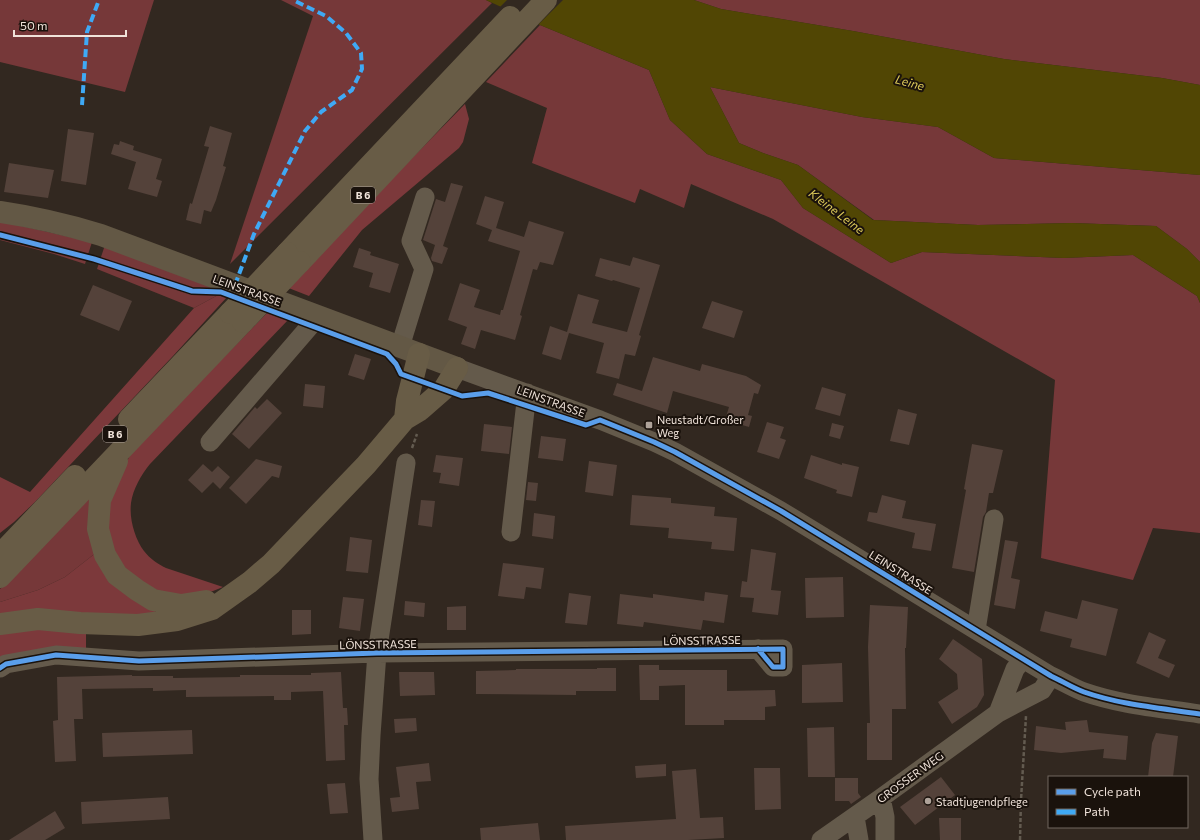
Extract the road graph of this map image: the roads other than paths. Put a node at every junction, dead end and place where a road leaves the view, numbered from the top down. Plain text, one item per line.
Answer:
1 (526, 0) edge
2 (546, 0) edge
3 (419, 124) junction
4 (425, 197) dead end
5 (0, 212) edge
6 (316, 316) junction
7 (237, 317) junction
8 (410, 351) junction
9 (457, 368) junction
10 (527, 393) junction
11 (405, 420) junction
12 (210, 442) dead end
13 (123, 447) junction
14 (406, 463) dead end
15 (994, 519) dead end
16 (25, 528) junction
17 (511, 532) dead end
18 (0, 541) edge
19 (0, 555) edge
20 (0, 578) edge
21 (250, 582) junction
22 (0, 624) edge
23 (976, 630) junction
24 (758, 649) dead end
25 (377, 653) junction
26 (1023, 659) junction
27 (0, 668) edge
28 (1051, 676) junction
29 (998, 713) junction
30 (1200, 714) edge
31 (881, 798) junction
32 (855, 817) junction
33 (373, 840) edge
34 (821, 840) edge
35 (859, 840) edge
36 (885, 840) edge

1 - 3 highway, B 6
2 - 3 highway, B 6
3 - 7 highway, B 6, bridge
4 - 8 street
5 - 6 main road, LEINSTRASSE
6 - 8 main road, LEINSTRASSE
6 - 12 street
7 - 13 highway, B 6
7 - 16 highway, B 6
8 - 9 main road, LEINSTRASSE
8 - 11 highway
9 - 10 street, LEINSTRASSE
9 - 11 highway
10 - 17 street
10 - 23 street, LEINSTRASSE
11 - 21 highway
13 - 20 highway, B 6
13 - 21 highway
14 - 25 street
15 - 23 street
16 - 18 highway
16 - 19 highway, B 6
21 - 22 highway
23 - 26 street, LEINSTRASSE
24 - 25 street, LÖNSSTRASSE
25 - 27 street, LÖNSSTRASSE
25 - 33 street
26 - 28 street, LEINSTRASSE
26 - 29 street
28 - 29 street, GROSSER WEG
28 - 30 street, LEINSTRASSE
29 - 31 street, GROSSER WEG
31 - 32 street, GROSSER WEG
31 - 36 street
32 - 34 street, GROSSER WEG
32 - 35 street

